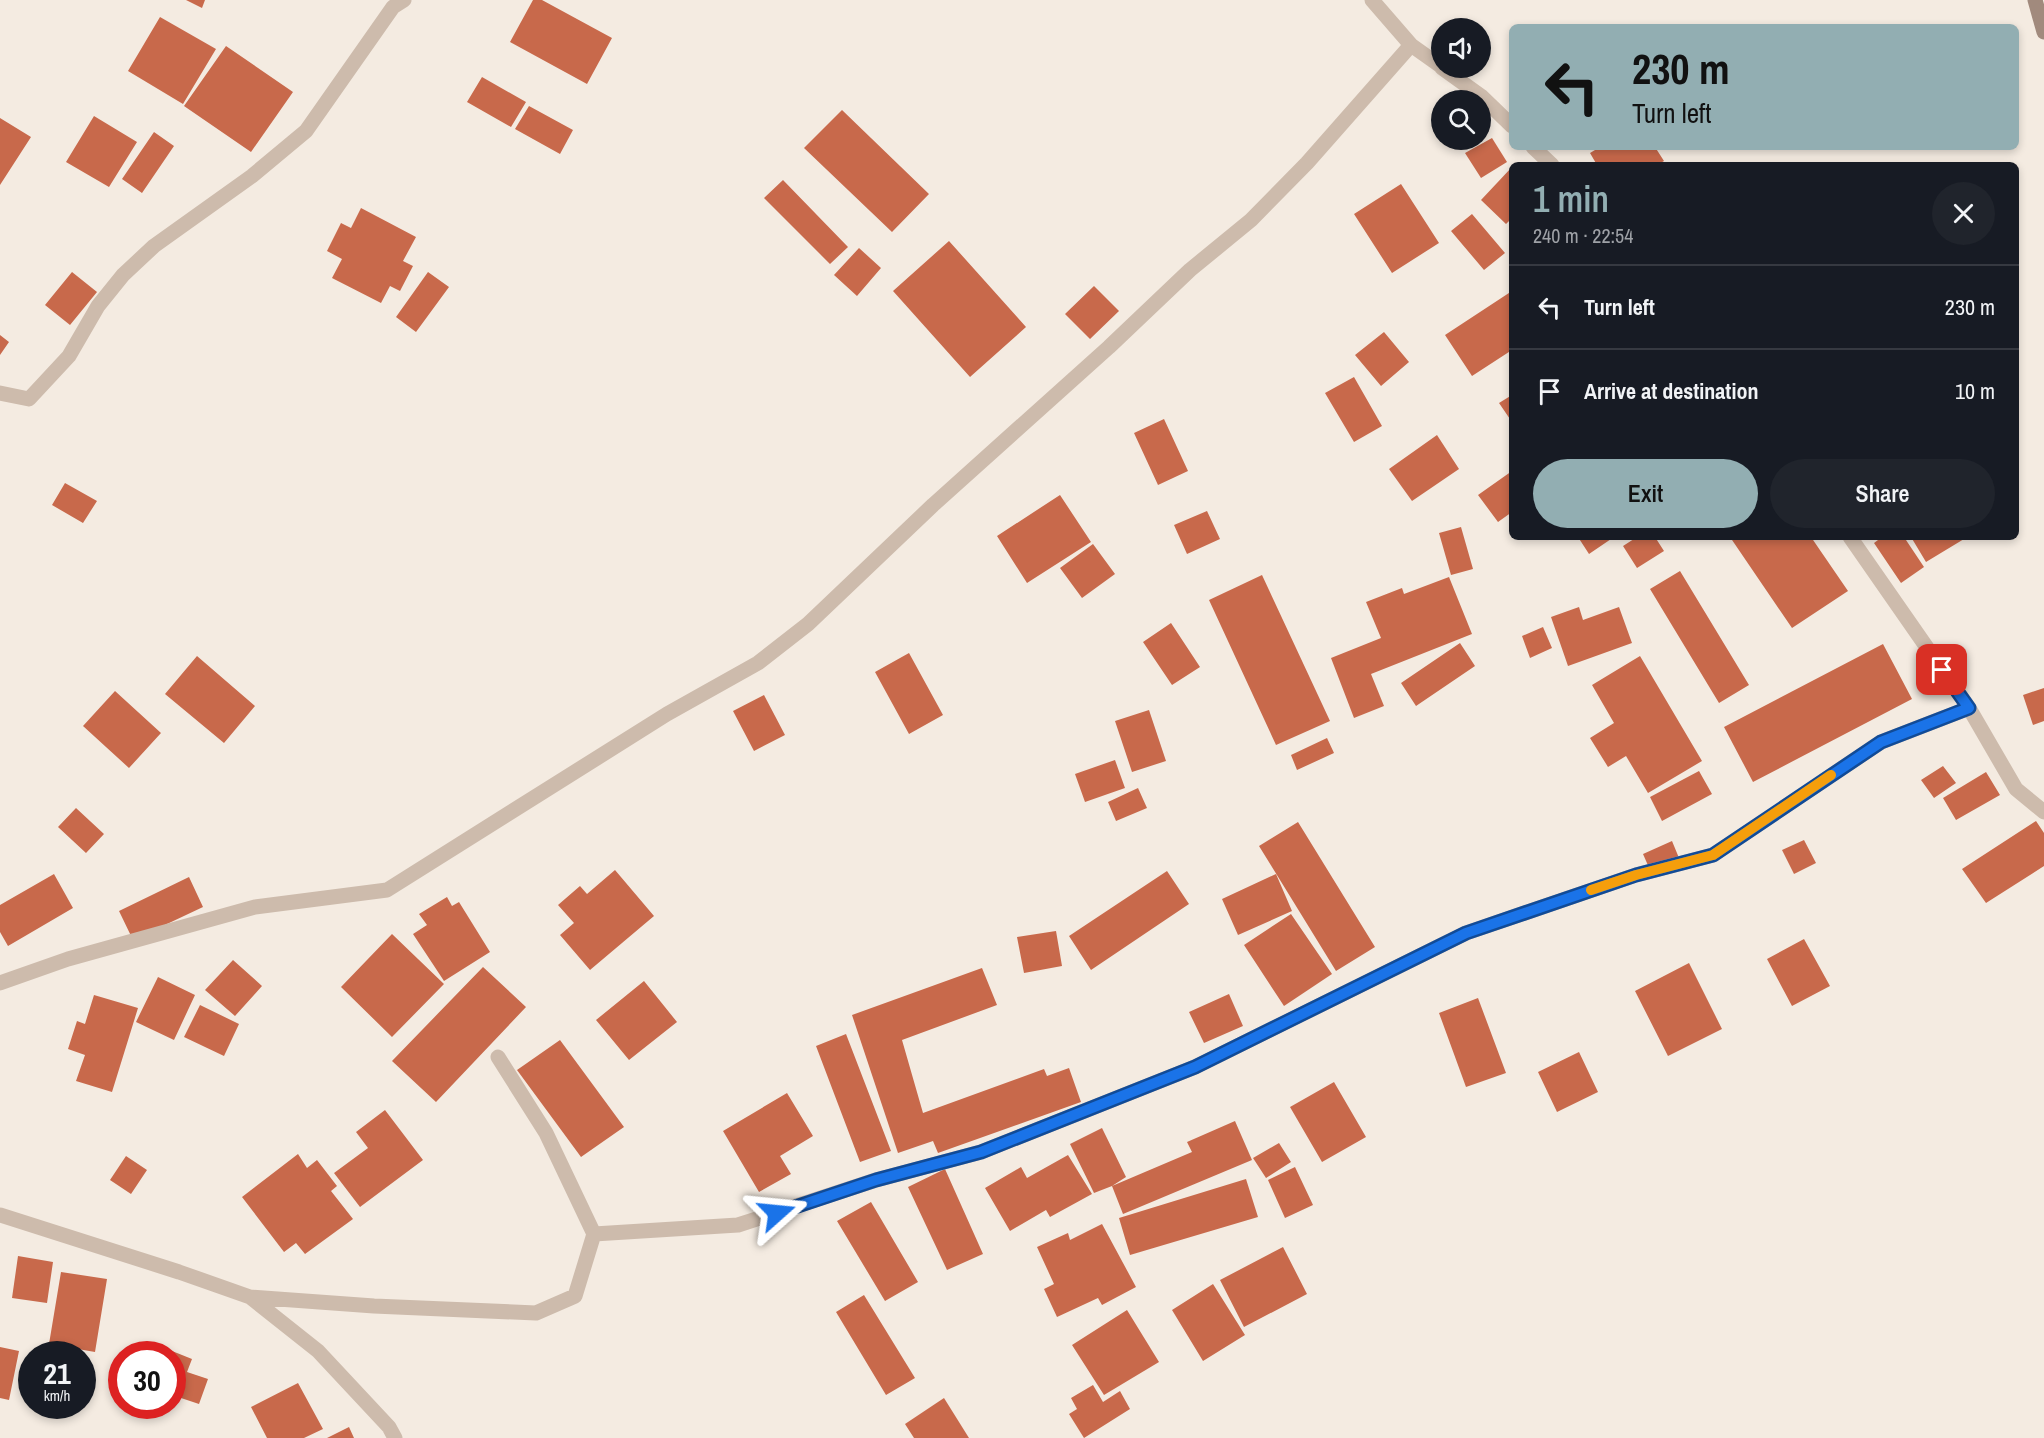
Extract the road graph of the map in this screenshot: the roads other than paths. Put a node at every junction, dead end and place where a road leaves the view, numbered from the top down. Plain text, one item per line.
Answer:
1 (404, 0) edge
2 (1372, 0) edge
3 (2035, 0) edge
4 (2044, 32) edge
5 (1411, 45) junction
6 (1431, 59) edge
7 (1457, 78) edge
8 (1509, 123) edge
9 (1536, 150) edge
10 (1549, 162) edge
11 (0, 393) edge
12 (1852, 540) edge
13 (1969, 708) junction
14 (2044, 812) edge
15 (0, 983) edge
16 (498, 1057) dead end
17 (0, 1215) edge
18 (594, 1234) junction
19 (250, 1297) junction
20 (395, 1438) edge

1 - 11 street
2 - 5 street
3 - 4 street
5 - 6 street
5 - 15 street
7 - 8 street
9 - 10 street
12 - 13 street
13 - 14 street
13 - 18 street
16 - 18 street
17 - 19 street
18 - 19 street
19 - 20 street

